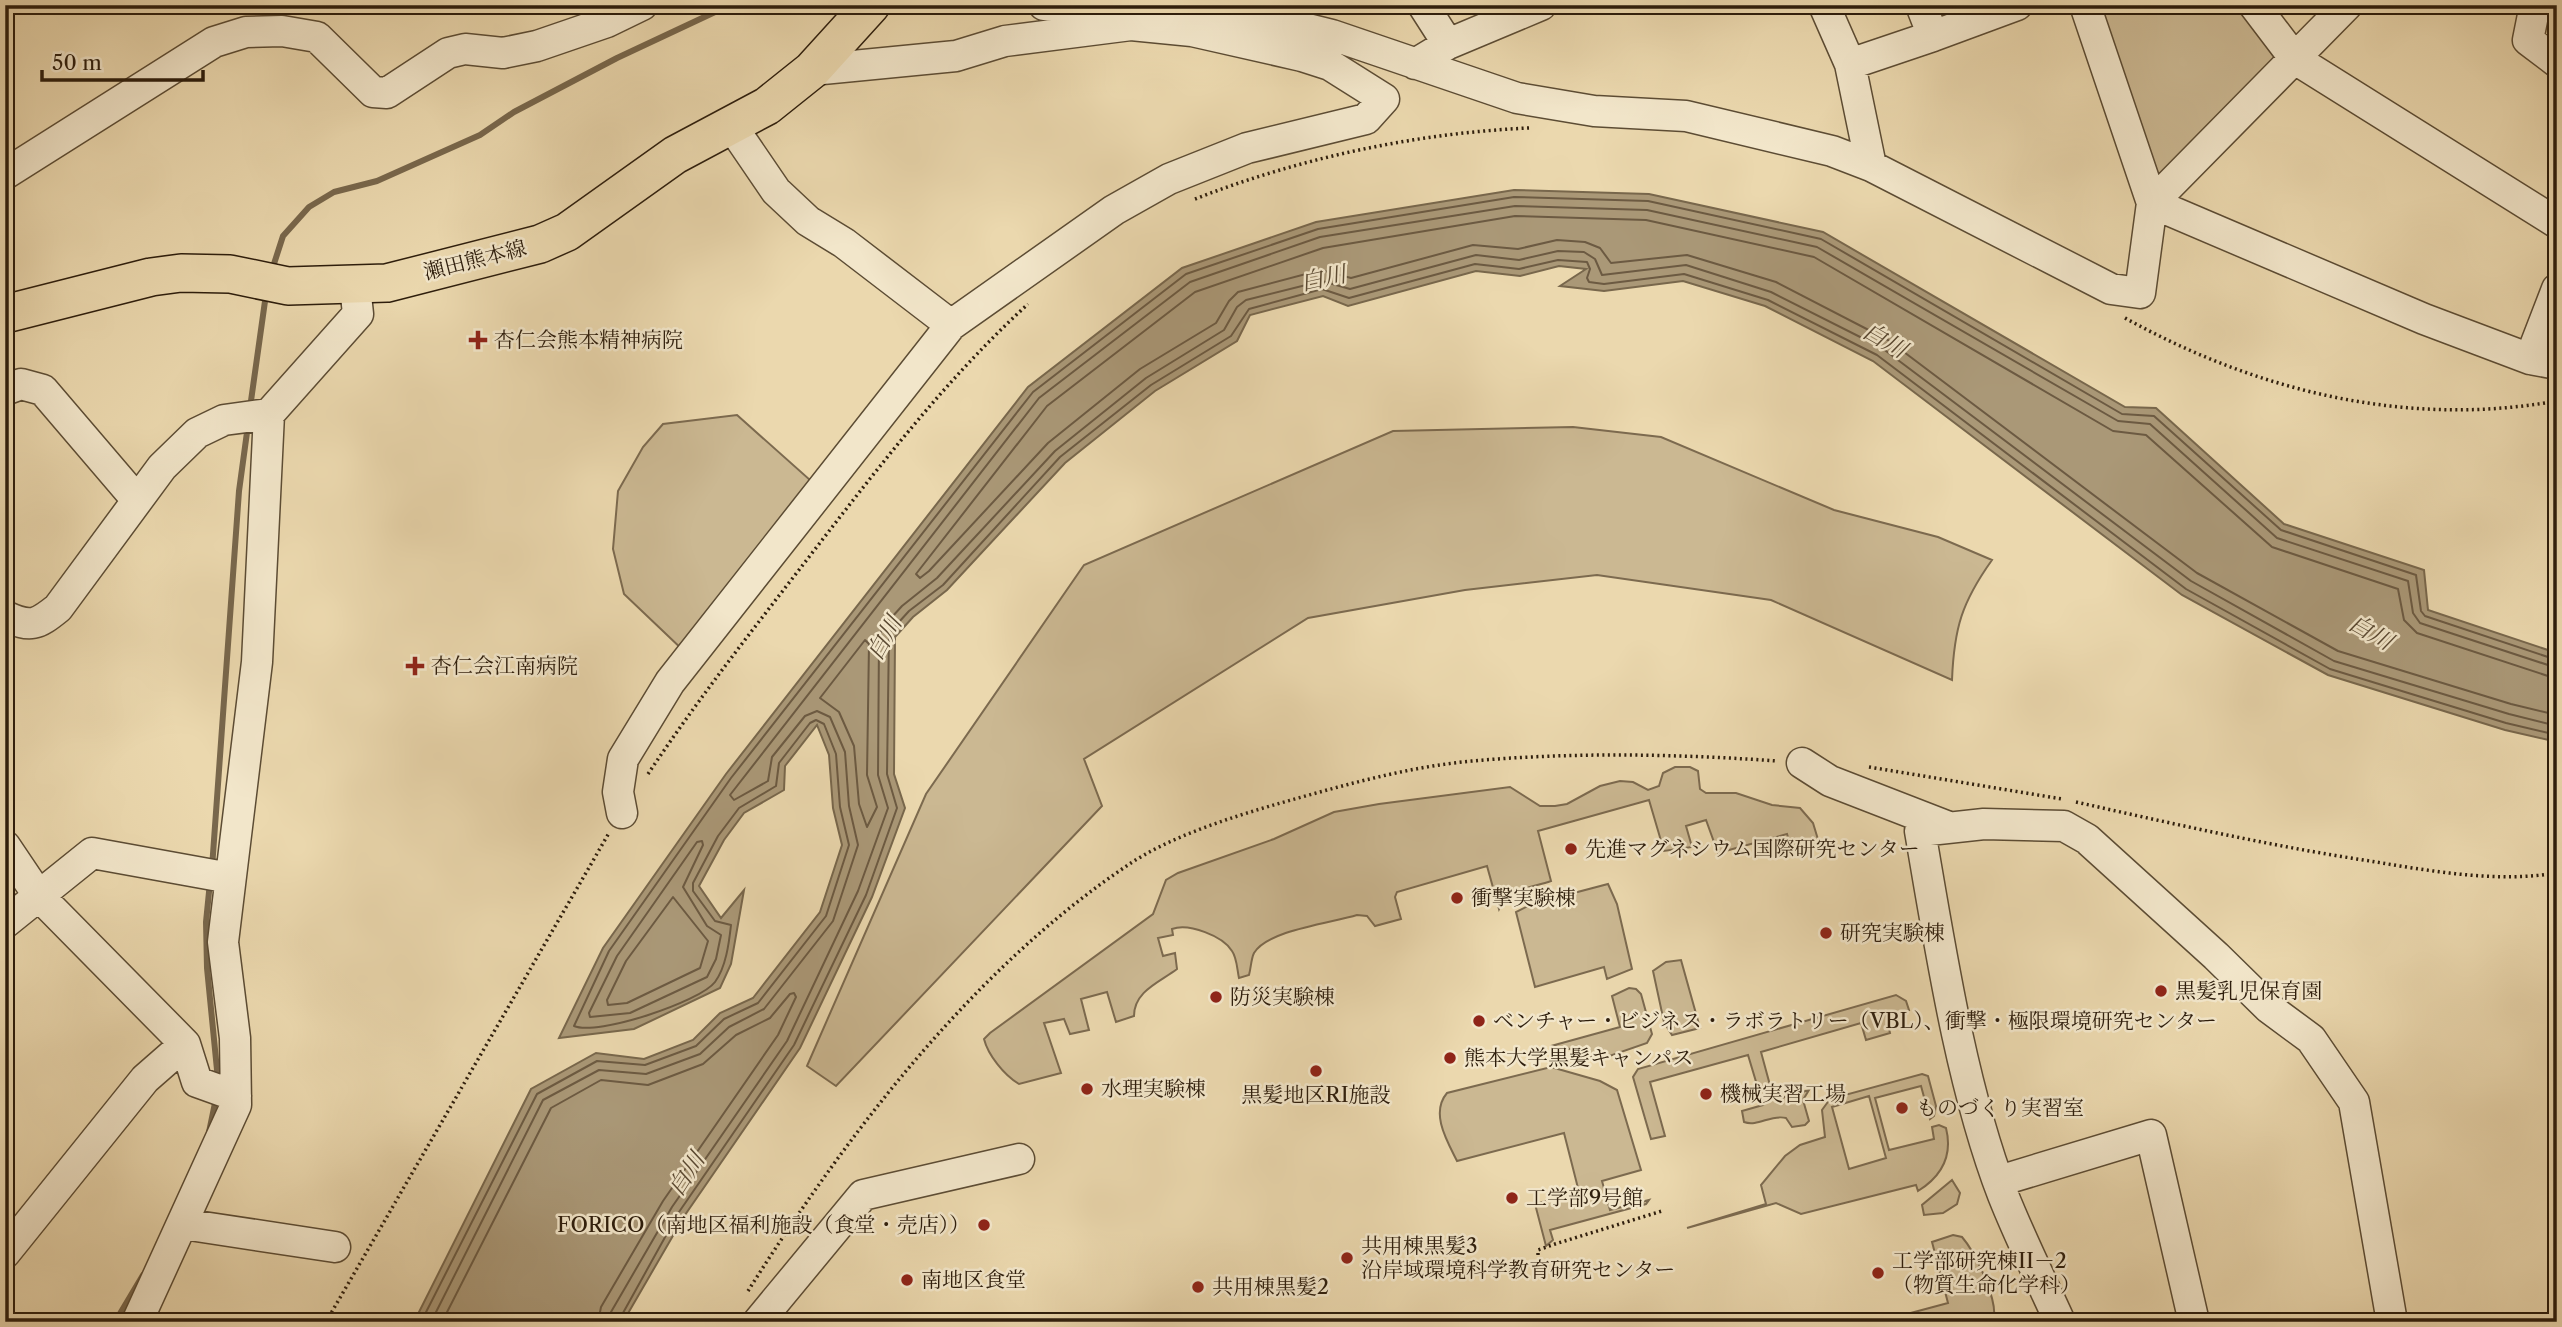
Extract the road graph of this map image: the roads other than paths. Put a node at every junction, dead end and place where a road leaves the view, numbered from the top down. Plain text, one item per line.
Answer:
1 (642, 5) edge
2 (871, 5) edge
3 (1044, 5) edge
4 (1423, 5) edge
5 (1541, 5) edge
6 (1824, 5) edge
7 (1921, 5) edge
8 (2017, 5) edge
9 (2085, 5) edge
10 (2254, 5) edge
11 (2347, 5) edge
12 (2535, 5) edge
13 (1083, 6) edge
14 (1933, 36) junction
15 (1448, 44) junction
16 (2295, 59) junction
17 (2557, 62) edge
18 (1415, 64) junction
19 (1850, 64) junction
20 (812, 70) junction
21 (731, 125) junction
22 (1871, 166) junction
23 (5, 174) edge
24 (2152, 203) junction
25 (2557, 223) edge
26 (355, 286) junction
27 (2557, 289) edge
28 (5, 314) edge
29 (951, 325) junction
30 (2544, 362) edge
31 (5, 390) edge
32 (269, 414) junction
33 (137, 500) junction
34 (5, 616) edge
35 (1802, 762) road end
36 (622, 813) road end
37 (1947, 826) junction
38 (5, 846) edge
39 (230, 878) junction
40 (37, 895) junction
41 (5, 923) edge
42 (185, 1044) junction
43 (236, 1096) junction
44 (1019, 1159) dead end
45 (1999, 1181) junction
46 (183, 1224) junction
47 (335, 1247) dead end
48 (5, 1253) edge
49 (750, 1311) edge
50 (137, 1322) edge
51 (2060, 1322) edge
52 (2194, 1322) edge
53 (2392, 1322) edge

1 - 23 street
2 - 20 main road, 瀬田熊本線
3 - 13 street
4 - 15 street
5 - 15 street
6 - 19 street
7 - 14 street
8 - 14 street
9 - 24 street
10 - 16 street
11 - 16 street
12 - 17 street
13 - 18 street
14 - 19 street
15 - 18 street
16 - 24 street
16 - 25 street
18 - 22 street
19 - 22 street
20 - 21 main road, 瀬田熊本線
20 - 29 street
21 - 26 main road, 瀬田熊本線
21 - 29 street
22 - 24 street
24 - 30 street
26 - 28 main road, 瀬田熊本線
26 - 32 street
27 - 30 street
29 - 36 street
31 - 33 street
32 - 33 street
32 - 39 street
33 - 34 street
35 - 37 street
37 - 45 street
37 - 53 street
38 - 40 street
39 - 40 street
39 - 43 street
40 - 41 street
40 - 42 street
42 - 43 street
42 - 48 street
43 - 46 street
44 - 49 street
45 - 51 street
45 - 52 street
46 - 47 street
46 - 50 street

